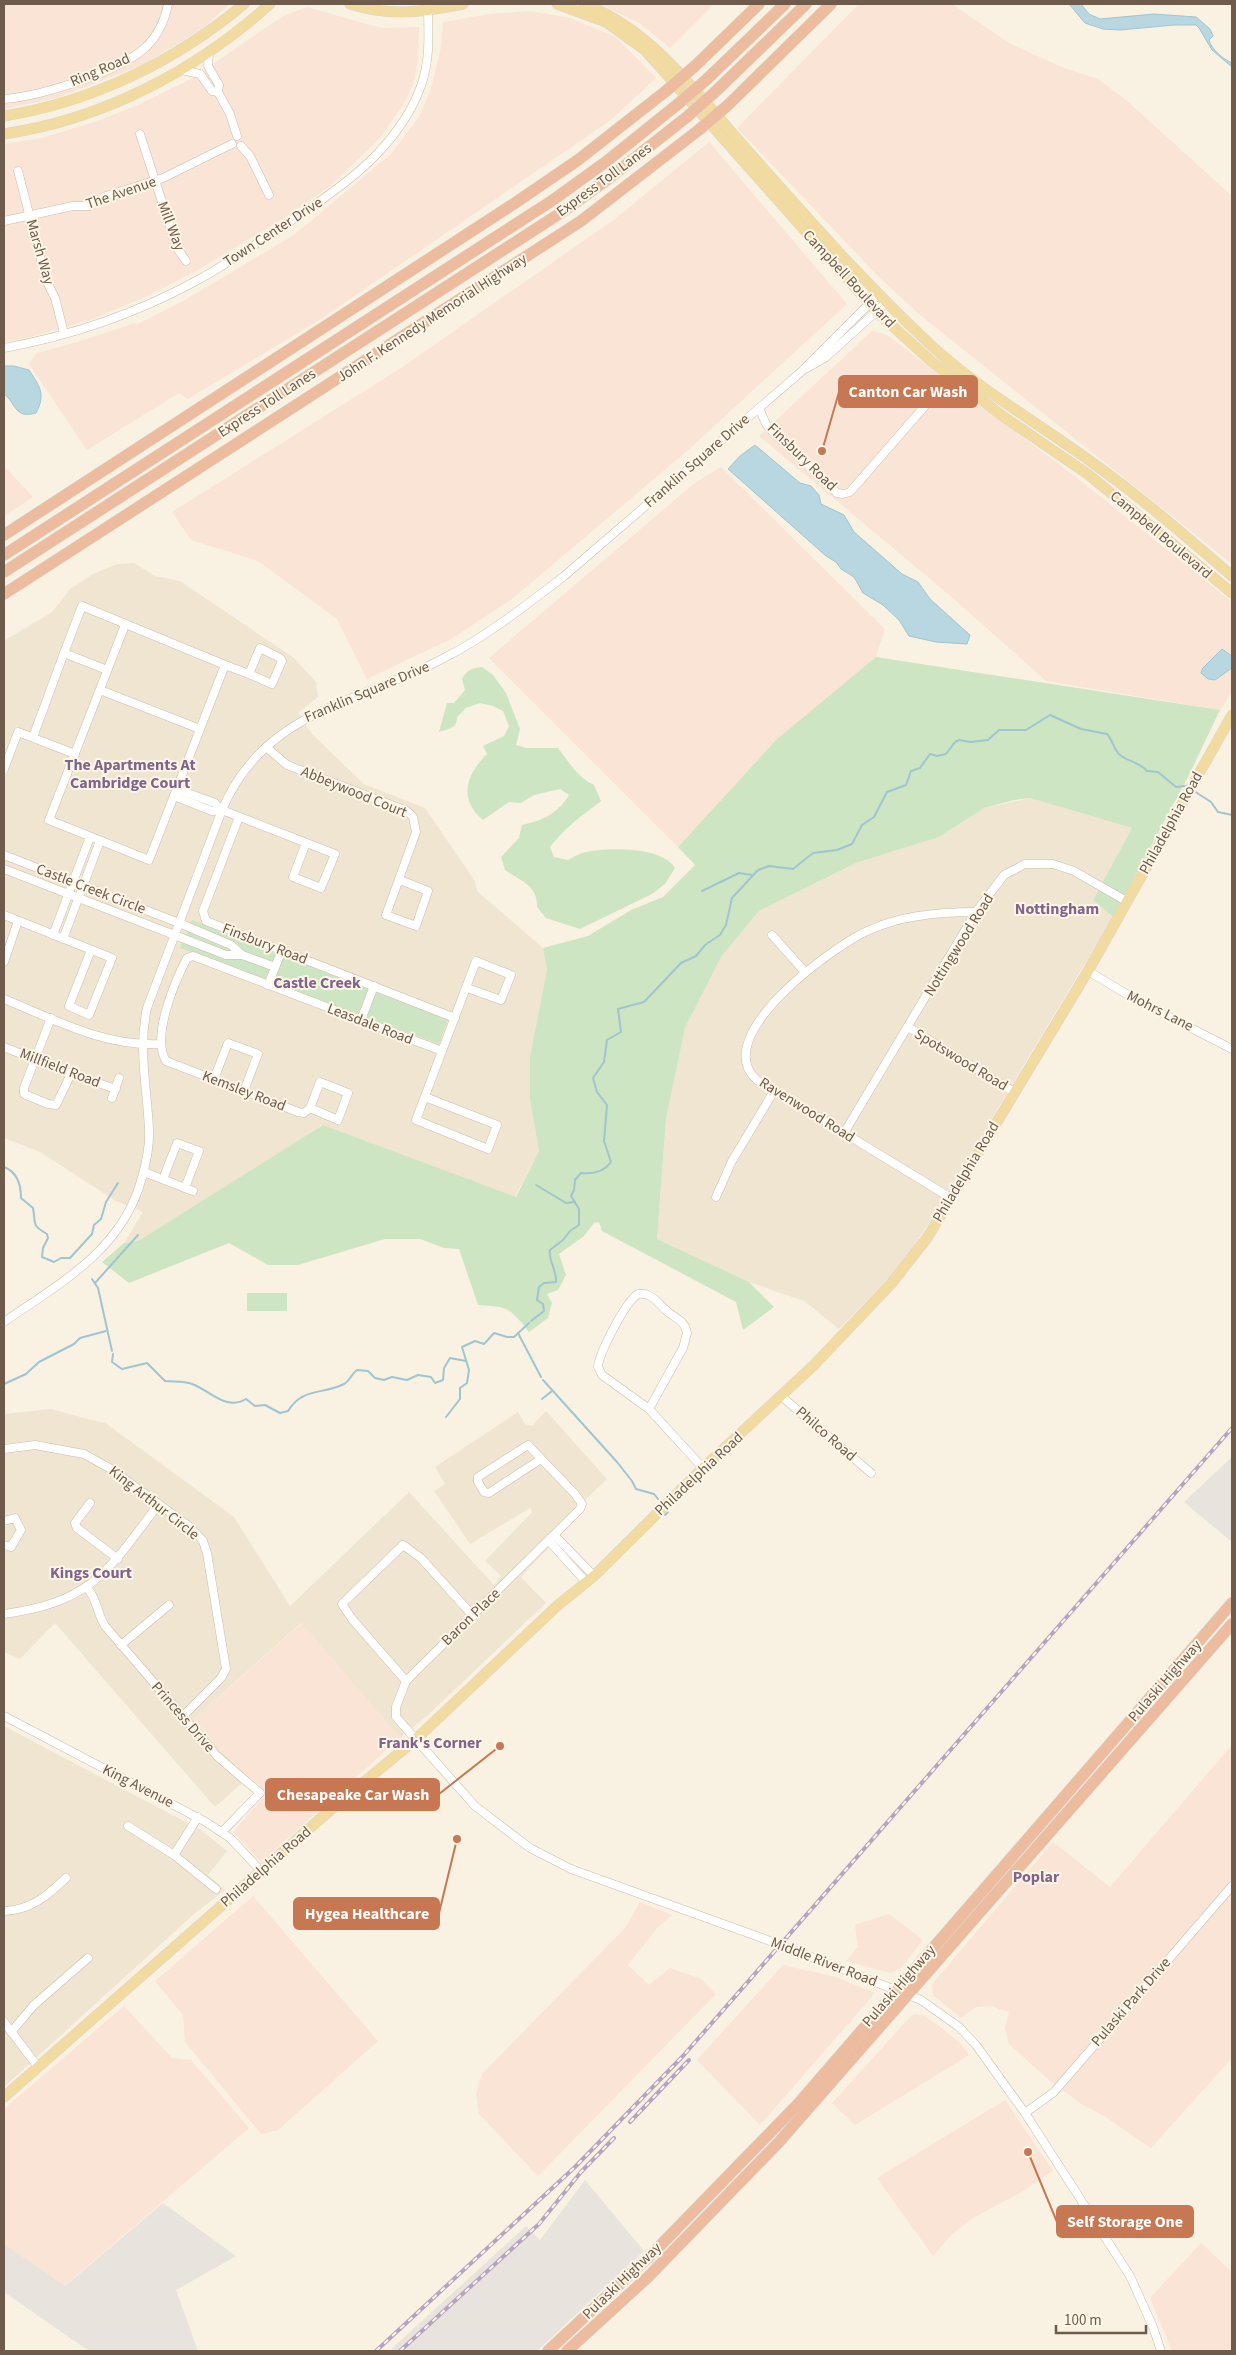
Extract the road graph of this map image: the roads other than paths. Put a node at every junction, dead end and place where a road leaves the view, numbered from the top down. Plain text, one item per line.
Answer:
1 (168, 4) edge
2 (244, 4) edge
3 (270, 4) edge
4 (275, 4) edge
5 (350, 4) edge
6 (463, 4) edge
7 (557, 4) edge
8 (584, 4) edge
9 (760, 4) edge
10 (785, 4) edge
11 (806, 4) edge
12 (831, 4) edge
13 (428, 7) edge
14 (262, 8) edge
15 (209, 53) junction
16 (182, 70) junction
17 (218, 92) junction
18 (4, 99) edge
19 (52, 105) junction
20 (4, 116) edge
21 (46, 125) junction
22 (4, 134) edge
23 (140, 134) dead end
24 (237, 136) junction
25 (232, 144) junction
26 (241, 146) junction
27 (18, 171) dead end
28 (155, 182) junction
29 (269, 195) dead end
30 (30, 217) junction
31 (4, 221) edge
32 (186, 261) dead end
33 (878, 295) junction
34 (887, 302) junction
35 (873, 308) junction
36 (64, 334) junction
37 (4, 348) edge
38 (951, 376) junction
39 (759, 408) junction
40 (4, 535) edge
41 (4, 555) edge
42 (4, 572) edge
43 (1232, 576) edge
44 (4, 594) edge
45 (1232, 594) edge
46 (125, 625) junction
47 (64, 653) junction
48 (225, 665) junction
49 (107, 670) junction
50 (249, 674) junction
51 (100, 690) junction
52 (1232, 715) edge
53 (200, 729) junction
54 (33, 737) junction
55 (266, 747) junction
56 (75, 754) junction
57 (4, 769) edge
58 (176, 792) junction
59 (222, 810) junction
60 (239, 817) junction
61 (90, 837) junction
62 (100, 841) junction
63 (306, 843) junction
64 (4, 855) edge
65 (4, 870) edge
66 (400, 880) junction
67 (73, 882) junction
68 (84, 886) junction
69 (68, 894) junction
70 (79, 898) junction
71 (1128, 902) junction
72 (976, 912) junction
73 (4, 915) edge
74 (18, 921) junction
75 (178, 922) junction
76 (53, 935) junction
77 (174, 935) junction
78 (772, 935) dead end
79 (63, 938) junction
80 (91, 950) junction
81 (282, 950) junction
82 (242, 955) junction
83 (4, 962) edge
84 (275, 967) junction
85 (1088, 971) junction
86 (805, 972) junction
87 (268, 985) junction
88 (374, 986) junction
89 (466, 988) junction
90 (4, 999) edge
91 (51, 1018) junction
92 (455, 1018) junction
93 (361, 1020) junction
94 (908, 1027) junction
95 (161, 1044) junction
96 (142, 1045) junction
97 (4, 1047) edge
98 (1232, 1049) edge
99 (442, 1051) junction
100 (36, 1060) junction
101 (71, 1074) junction
102 (119, 1078) dead end
103 (214, 1079) junction
104 (116, 1089) junction
105 (244, 1091) junction
106 (774, 1091) junction
107 (1014, 1092) junction
108 (425, 1097) junction
109 (112, 1098) dead end
110 (310, 1108) junction
111 (844, 1133) junction
112 (144, 1172) junction
113 (163, 1180) junction
114 (716, 1197) dead end
115 (951, 1198) junction
116 (4, 1322) edge
117 (782, 1396) junction
118 (649, 1409) junction
119 (4, 1448) edge
120 (541, 1459) junction
121 (702, 1468) junction
122 (871, 1472) dead end
123 (90, 1503) dead end
124 (158, 1505) junction
125 (4, 1521) edge
126 (552, 1538) junction
127 (4, 1545) edge
128 (118, 1559) junction
129 (590, 1579) junction
130 (86, 1587) junction
131 (1232, 1603) edge
132 (169, 1605) dead end
133 (4, 1614) edge
134 (473, 1616) junction
135 (1232, 1624) edge
136 (121, 1645) junction
137 (406, 1681) junction
138 (4, 1716) edge
139 (183, 1716) junction
140 (415, 1740) junction
141 (198, 1817) junction
142 (128, 1826) dead end
143 (222, 1832) junction
144 (174, 1855) junction
145 (261, 1871) junction
146 (66, 1878) dead end
147 (1232, 1886) edge
148 (216, 1889) dead end
149 (4, 1911) edge
150 (88, 1958) dead end
151 (897, 1989) junction
152 (910, 1995) junction
153 (4, 2022) edge
154 (11, 2032) junction
155 (38, 2067) junction
156 (4, 2097) edge
157 (1025, 2114) junction
158 (548, 2351) edge
159 (567, 2351) edge
160 (1161, 2351) edge

1 - 18 street, Ring Road
2 - 19 main road
3 - 14 main road
4 - 14 main road
5 - 13 main road
6 - 13 main road
7 - 35 main road, Campbell Boulevard
8 - 33 main road, Campbell Boulevard
9 - 40 highway, bridge
10 - 41 highway, Express Toll Lanes, bridge
11 - 42 highway, Express Toll Lanes, bridge
12 - 44 highway, John F. Kennedy Memorial Highway, bridge
13 - 36 street, Town Center Drive
14 - 15 main road
15 - 16 main road
15 - 17 street
16 - 17 street
16 - 21 main road
17 - 24 street
19 - 20 main road
19 - 21 main road
21 - 22 main road
23 - 28 street, Mill Way
24 - 25 street
24 - 26 street
25 - 26 street
25 - 28 street, The Avenue
26 - 29 street
27 - 30 street, Marsh Way
28 - 30 street, The Avenue
28 - 32 street, Mill Way
30 - 31 street, The Avenue
30 - 36 street, Marsh Way
33 - 34 main road, Campbell Boulevard
33 - 35 street, Franklin Square Drive
34 - 35 street, Franklin Square Drive
34 - 43 main road, Campbell Boulevard
35 - 38 main road, Campbell Boulevard
35 - 39 street, Franklin Square Drive
36 - 37 street, Town Center Drive
38 - 39 street, Finsbury Road
38 - 45 main road, Campbell Boulevard
39 - 55 street, Franklin Square Drive
46 - 47 street
46 - 48 street
46 - 49 street
47 - 49 street
47 - 54 street
48 - 50 street
48 - 53 street
49 - 51 street
50 - 50 street
51 - 53 street
51 - 56 street
52 - 71 main road, Philadelphia Road
53 - 58 street
54 - 56 street
54 - 57 street
55 - 59 street, Franklin Square Drive
55 - 66 street, Abbeywood Court
56 - 61 street
58 - 59 street
58 - 62 street
59 - 60 street
59 - 75 street, Franklin Square Drive
60 - 63 street
60 - 81 street, Finsbury Road
61 - 62 street
61 - 67 street
62 - 68 street
63 - 63 street
64 - 67 street, Castle Creek Circle
65 - 69 street, Castle Creek Circle
66 - 66 street, Abbeywood Court
67 - 68 street, Castle Creek Circle
67 - 69 street
68 - 70 street
68 - 75 street, Castle Creek Circle
69 - 70 street, Castle Creek Circle
69 - 76 street
70 - 77 street, Castle Creek Circle
70 - 79 street
71 - 72 street, Nottingwood Road
71 - 85 main road, Philadelphia Road
72 - 86 street, Ravenwood Road
72 - 94 street, Nottingwood Road
73 - 74 street
74 - 76 street
74 - 83 street
75 - 77 street, Franklin Square Drive
75 - 82 street, Castle Creek Circle
76 - 79 street
77 - 82 street, Castle Creek Circle
77 - 96 street, Franklin Square Drive
78 - 86 street
79 - 80 street
80 - 80 street
81 - 84 street
81 - 88 street, Finsbury Road
82 - 84 street
84 - 87 street
85 - 98 street, Mohrs Lane
85 - 107 main road, Philadelphia Road
86 - 106 street, Ravenwood Road
87 - 93 street, Leasdale Road
87 - 95 street, Leasdale Road
88 - 92 street, Finsbury Road
88 - 93 street
89 - 89 street
89 - 92 street
90 - 91 street
91 - 96 street
91 - 100 street
92 - 99 street
93 - 99 street, Leasdale Road
94 - 107 street, Spotswood Road
94 - 111 street, Nottingwood Road
95 - 96 street
95 - 103 street, Kemsley Road
96 - 112 street, Franklin Square Drive
97 - 100 street, Millfield Road
99 - 108 street
100 - 101 street, Millfield Road
100 - 101 street
101 - 104 street, Millfield Road
102 - 104 street
103 - 105 street, Kemsley Road
103 - 105 street
104 - 109 street
105 - 110 street, Kemsley Road
106 - 111 street, Ravenwood Road
106 - 114 street
107 - 115 main road, Philadelphia Road
108 - 108 street
110 - 110 street, Kemsley Road
111 - 115 street, Ravenwood Road
112 - 113 street
112 - 116 street, Franklin Square Drive
113 - 113 street
115 - 117 main road, Philadelphia Road
117 - 121 main road, Philadelphia Road
117 - 122 street, Philco Road
118 - 118 street
118 - 121 street
119 - 124 street, King Arthur Circle
120 - 120 street
120 - 126 street, Baron Place
121 - 129 main road, Philadelphia Road
123 - 128 street
124 - 128 street
124 - 139 street, King Arthur Circle
125 - 127 street
126 - 129 street
126 - 134 street, Baron Place
128 - 130 street
129 - 140 main road, Philadelphia Road
130 - 133 street
130 - 136 street, Princess Drive
131 - 151 highway, Pulaski Highway
132 - 136 street
134 - 137 street, Baron Place
134 - 137 street
135 - 152 highway, Pulaski Highway
136 - 139 street, Princess Drive
137 - 140 street, Baron Place
138 - 141 street, King Avenue
139 - 143 street, Princess Drive
140 - 145 main road, Philadelphia Road
140 - 151 street, Middle River Road, bridge
141 - 143 street, King Avenue
141 - 144 street
142 - 144 street
143 - 145 street, King Avenue
144 - 148 street
145 - 155 main road, Philadelphia Road
146 - 149 street
147 - 157 street, Pulaski Park Drive
150 - 154 street
151 - 152 street, Middle River Road
151 - 158 highway, Pulaski Highway
152 - 157 street, Middle River Road
152 - 159 highway, Pulaski Highway
153 - 154 street
154 - 155 street
155 - 156 main road, Philadelphia Road
157 - 160 street, Middle River Road

